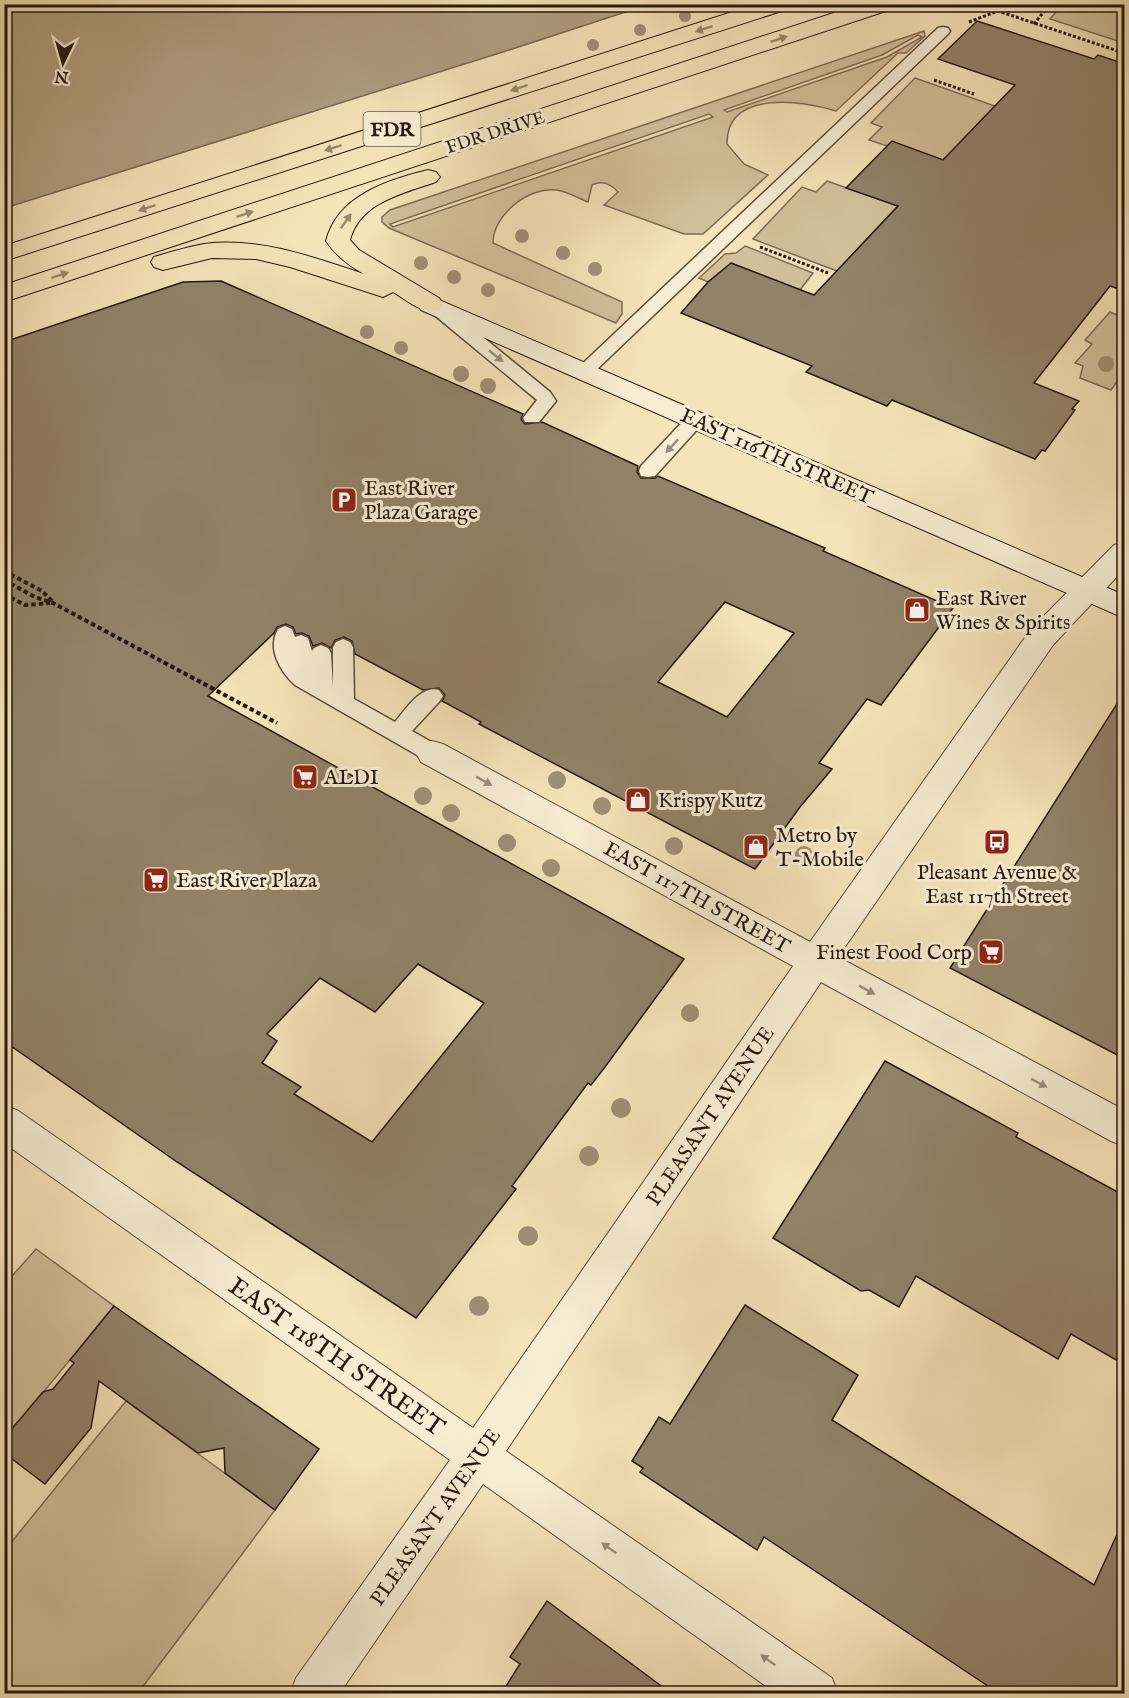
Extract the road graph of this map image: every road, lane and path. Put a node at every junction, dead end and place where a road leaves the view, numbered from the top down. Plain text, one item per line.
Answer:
1 (780, 4) edge
2 (884, 4) edge
3 (1050, 4) edge
4 (1034, 24) junction
5 (943, 31) joint
6 (1125, 53) edge
7 (664, 77) junction
8 (729, 235) junction
9 (4, 254) edge
10 (828, 273) dead end
11 (4, 294) edge
12 (432, 305) junction
13 (4, 315) edge
14 (585, 371) junction
15 (532, 418) dead end
16 (695, 420) junction
17 (648, 471) dead end
18 (1125, 552) edge
19 (4, 571) edge
20 (4, 580) edge
21 (1086, 591) junction
22 (4, 594) edge
23 (53, 603) junction
24 (1125, 607) edge
25 (293, 639) dead end
26 (343, 647) dead end
27 (321, 653) dead end
28 (321, 690) junction
29 (432, 696) dead end
30 (344, 702) junction
31 (277, 723) dead end
32 (397, 733) junction
33 (432, 753) joint
34 (816, 962) junction
35 (4, 1122) edge
36 (1125, 1129) edge
37 (478, 1456) junction
38 (312, 1694) edge
39 (816, 1694) edge

1 -> 9 highway, FDR DRIVE / FDR
7 -> 2 highway, FDR DRIVE / FDR
3 - 4 path
4 - 5 path
4 - 6 path
5 - 8 lane
11 -> 7 highway, FDR DRIVE / FDR
12 -> 7 highway
8 - 10 path
8 - 14 lane
12 - 13 highway
12 - 14 street, EAST 116TH STREET
12 -> 15 lane
14 - 16 street, EAST 116TH STREET
16 -> 17 lane
16 - 21 street, EAST 116TH STREET
18 - 21 street, PLEASANT AVENUE
19 - 23 path
20 - 23 path
21 - 24 street, EAST 116TH STREET
21 - 34 street, PLEASANT AVENUE
22 - 23 path
23 - 31 path
25 - 28 lane, EAST 117TH STREET
26 - 30 lane
27 - 28 lane
28 - 30 lane, EAST 117TH STREET
29 - 32 lane
30 - 32 lane, EAST 117TH STREET
32 - 33 lane, EAST 117TH STREET
33 -> 34 street, EAST 117TH STREET
34 -> 36 street, EAST 117TH STREET
34 - 37 street, PLEASANT AVENUE
35 - 37 street, EAST 118TH STREET
37 - 38 street, PLEASANT AVENUE
39 -> 37 street, EAST 118TH STREET

